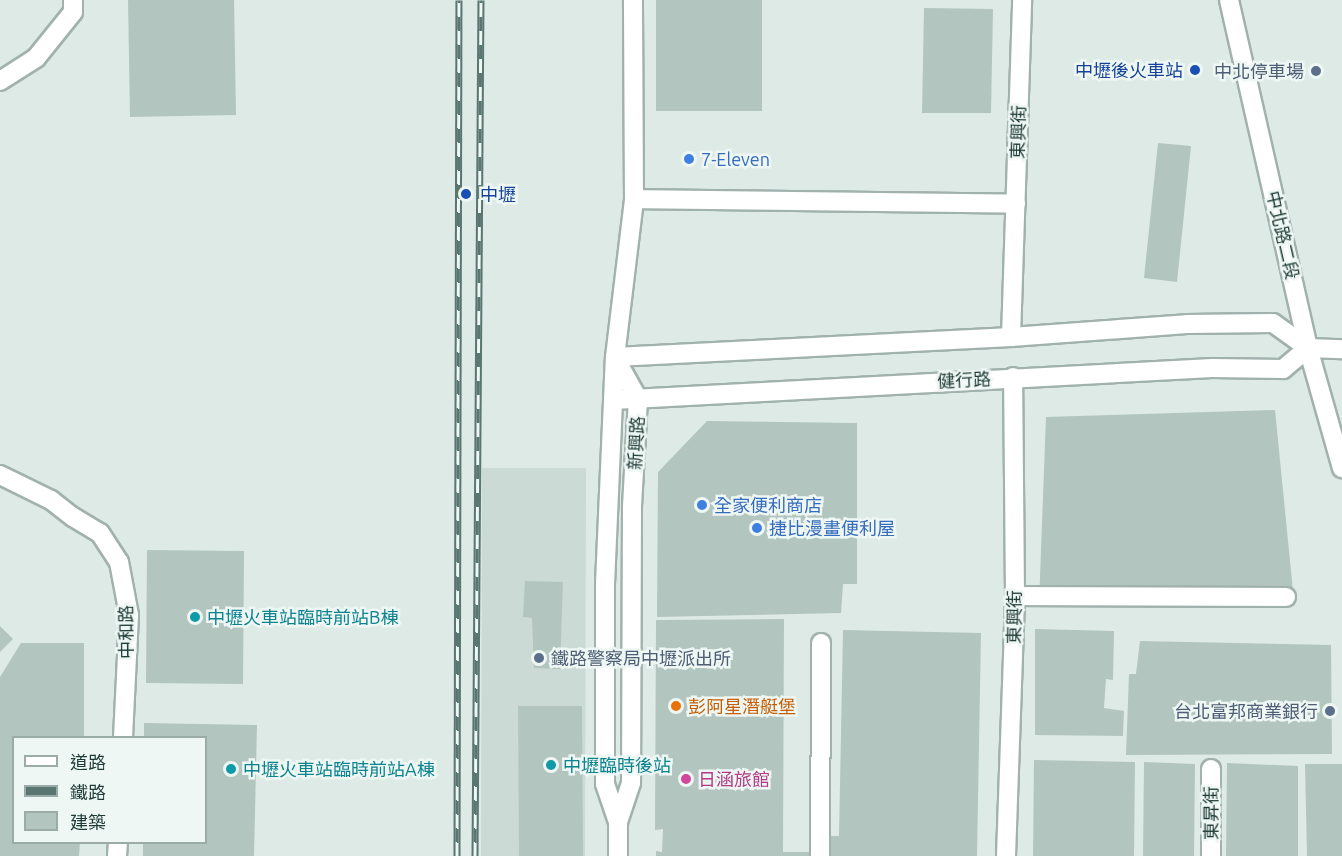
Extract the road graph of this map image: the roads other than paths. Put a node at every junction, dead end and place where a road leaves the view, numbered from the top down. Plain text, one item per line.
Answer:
1 (633, 0) edge
2 (1022, 0) edge
3 (1229, 0) edge
4 (73, 6) edge
5 (0, 81) edge
6 (634, 199) junction
7 (1016, 204) junction
8 (1011, 337) junction
9 (1308, 348) junction
10 (1342, 349) edge
11 (615, 357) junction
12 (1013, 377) junction
13 (638, 399) junction
14 (613, 400) junction
15 (1342, 468) edge
16 (0, 475) edge
17 (1015, 596) junction
18 (1286, 597) dead end
19 (821, 643) dead end
20 (123, 736) edge
21 (1211, 769) dead end
22 (618, 822) junction
23 (618, 856) edge
24 (820, 856) edge
25 (1006, 856) edge
26 (1211, 856) edge

1 - 6 street
2 - 7 street, 東興街
3 - 9 street, 中北路二段
4 - 5 street
6 - 7 street
6 - 11 street
7 - 8 street, 東興街
8 - 9 street
8 - 11 street
9 - 10 street
9 - 12 street, 健行路
9 - 15 street, 中北路二段
11 - 13 street, 新興路
11 - 14 street
12 - 13 street, 健行路
12 - 17 street, 東興街
13 - 14 street, 健行路
13 - 22 street, 新興路
14 - 22 street
16 - 20 street, 中和路
17 - 18 street
17 - 25 street, 東興街
19 - 24 street
21 - 26 street, 東昇街
22 - 23 street, 新興路

